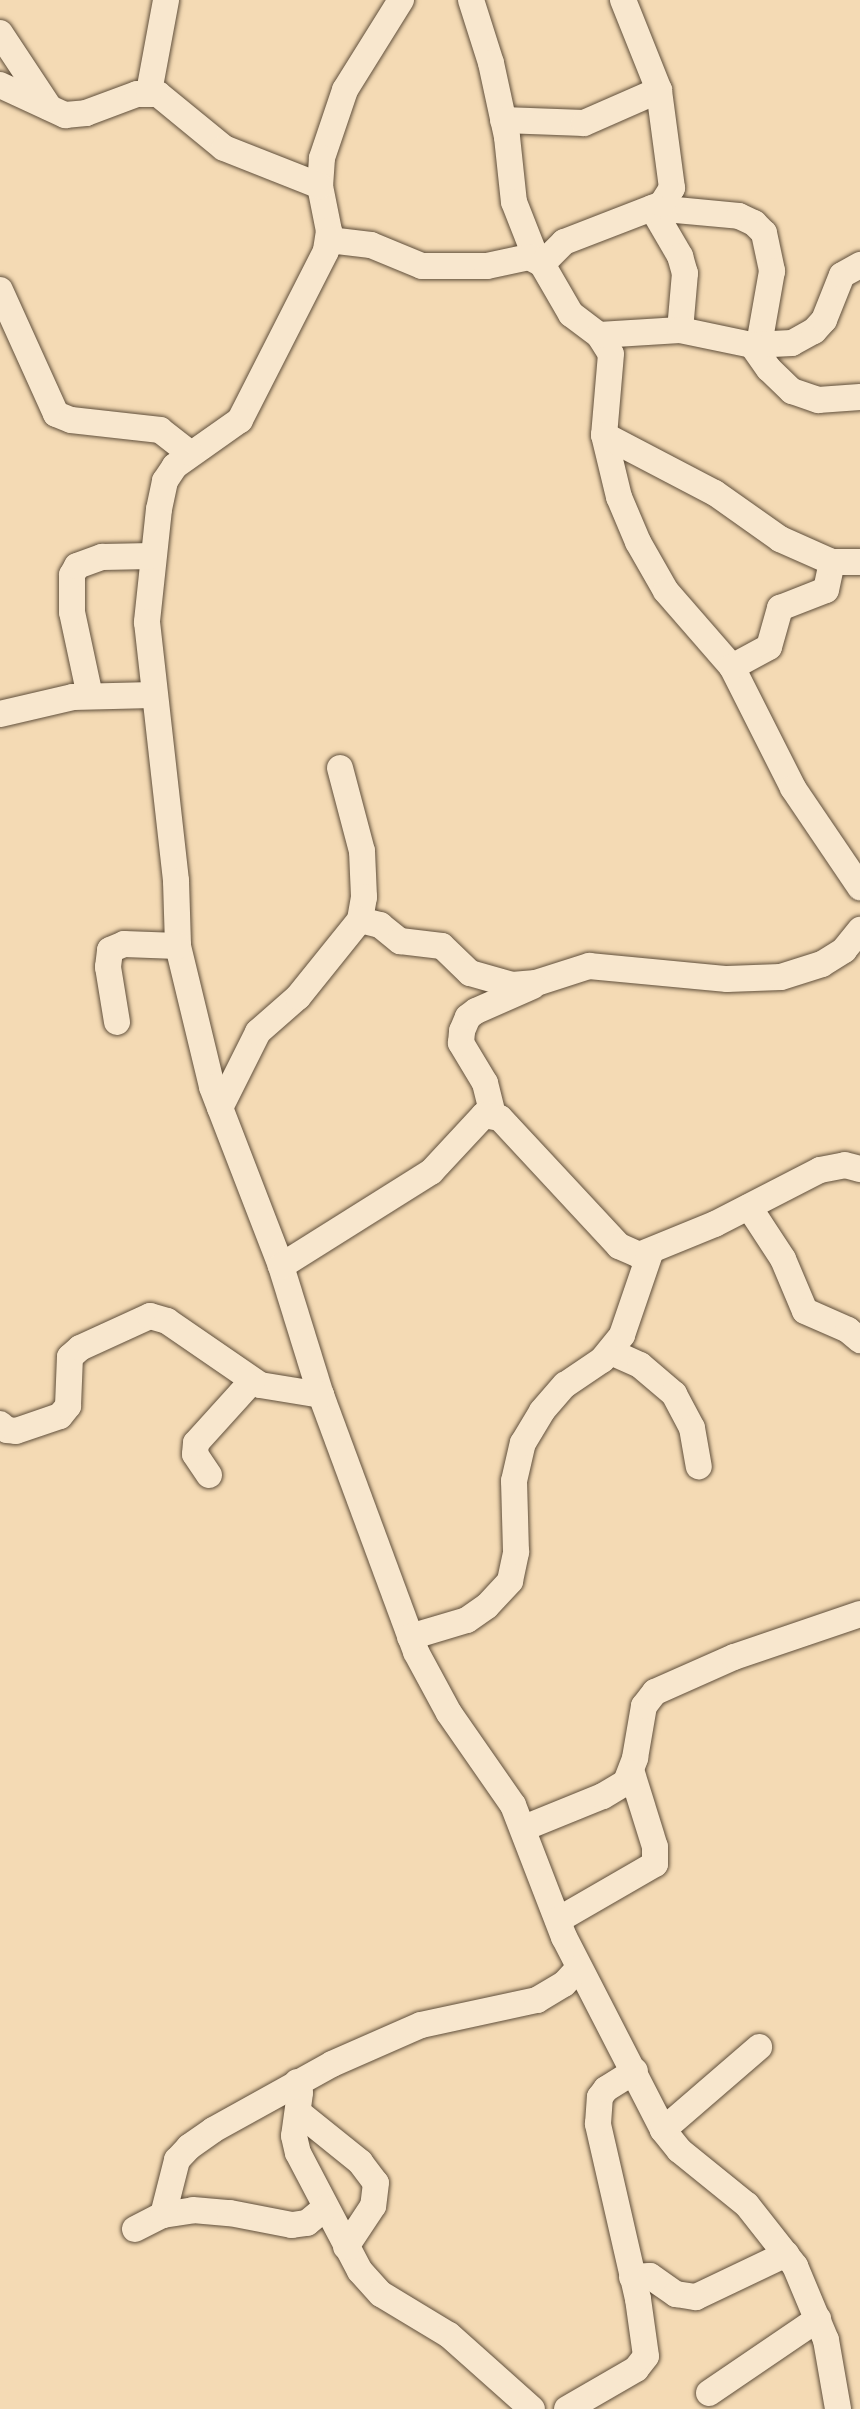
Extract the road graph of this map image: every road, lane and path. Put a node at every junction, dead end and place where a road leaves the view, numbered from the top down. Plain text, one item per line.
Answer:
1 (166, 0) edge
2 (401, 0) edge
3 (471, 0) edge
4 (623, 0) edge
5 (0, 33) edge
6 (0, 85) edge
7 (659, 90) junction
8 (149, 92) junction
9 (53, 112) junction
10 (503, 120) junction
11 (320, 186) junction
12 (657, 206) junction
13 (329, 240) junction
14 (539, 261) junction
15 (860, 265) edge
16 (0, 290) edge
17 (681, 330) junction
18 (598, 335) junction
19 (756, 345) junction
20 (860, 397) edge
21 (604, 435) junction
22 (189, 453) junction
23 (152, 556) junction
24 (832, 562) junction
25 (860, 562) edge
26 (732, 667) junction
27 (153, 695) junction
28 (90, 696) junction
29 (0, 714) edge
30 (340, 768) dead end
31 (860, 887) edge
32 (360, 920) junction
33 (860, 930) edge
34 (178, 946) junction
35 (536, 983) junction
36 (117, 1022) dead end
37 (220, 1108) junction
38 (493, 1115) junction
39 (860, 1169) edge
40 (749, 1207) junction
41 (650, 1253) junction
42 (281, 1266) junction
43 (860, 1340) edge
44 (611, 1352) junction
45 (252, 1381) junction
46 (321, 1395) junction
47 (0, 1424) edge
48 (699, 1466) dead end
49 (209, 1475) dead end
50 (860, 1614) edge
51 (410, 1637) junction
52 (632, 1773) junction
53 (524, 1828) junction
54 (558, 1920) junction
55 (579, 1968) junction
56 (759, 2047) dead end
57 (635, 2071) junction
58 (297, 2082) junction
59 (298, 2112) junction
60 (663, 2130) junction
61 (325, 2208) junction
62 (162, 2215) junction
63 (135, 2229) dead end
64 (346, 2247) junction
65 (786, 2254) junction
66 (632, 2277) junction
67 (819, 2319) junction
68 (709, 2393) dead end
69 (532, 2409) edge
70 (567, 2409) edge
71 (838, 2409) edge

1 - 8 street
2 - 11 street
3 - 10 street
4 - 7 street
5 - 9 street
6 - 9 street
7 - 10 street
7 - 12 street
8 - 9 street
8 - 11 street
10 - 14 street
11 - 13 street
12 - 14 street
12 - 17 street
12 - 19 street
13 - 14 street
13 - 22 street
14 - 18 street
15 - 19 street
16 - 22 street
17 - 18 street
17 - 19 street
18 - 21 street
19 - 20 street
21 - 24 street
21 - 26 street
22 - 23 street
23 - 27 street
23 - 28 street
24 - 25 street
24 - 26 street
26 - 31 street
27 - 28 street
27 - 34 street
28 - 29 street
30 - 32 street
32 - 35 street
32 - 37 street
33 - 35 street
34 - 36 street
34 - 37 street
35 - 38 street
37 - 42 street
38 - 41 street
38 - 42 street
39 - 40 street
40 - 41 street
40 - 43 street
41 - 44 street
42 - 46 street
44 - 48 street
44 - 51 street
45 - 46 street
45 - 47 street
45 - 49 street
46 - 51 street
50 - 52 street
51 - 53 street
52 - 53 street
52 - 54 street
53 - 54 street
54 - 55 street
55 - 57 street
55 - 58 street
56 - 60 street
57 - 60 street
57 - 66 street
58 - 59 street
58 - 62 street
59 - 61 street
59 - 64 street
60 - 65 street
61 - 62 street
61 - 64 street
62 - 63 street
64 - 69 street
65 - 66 street
65 - 67 street
66 - 70 street
67 - 68 street
67 - 71 street

